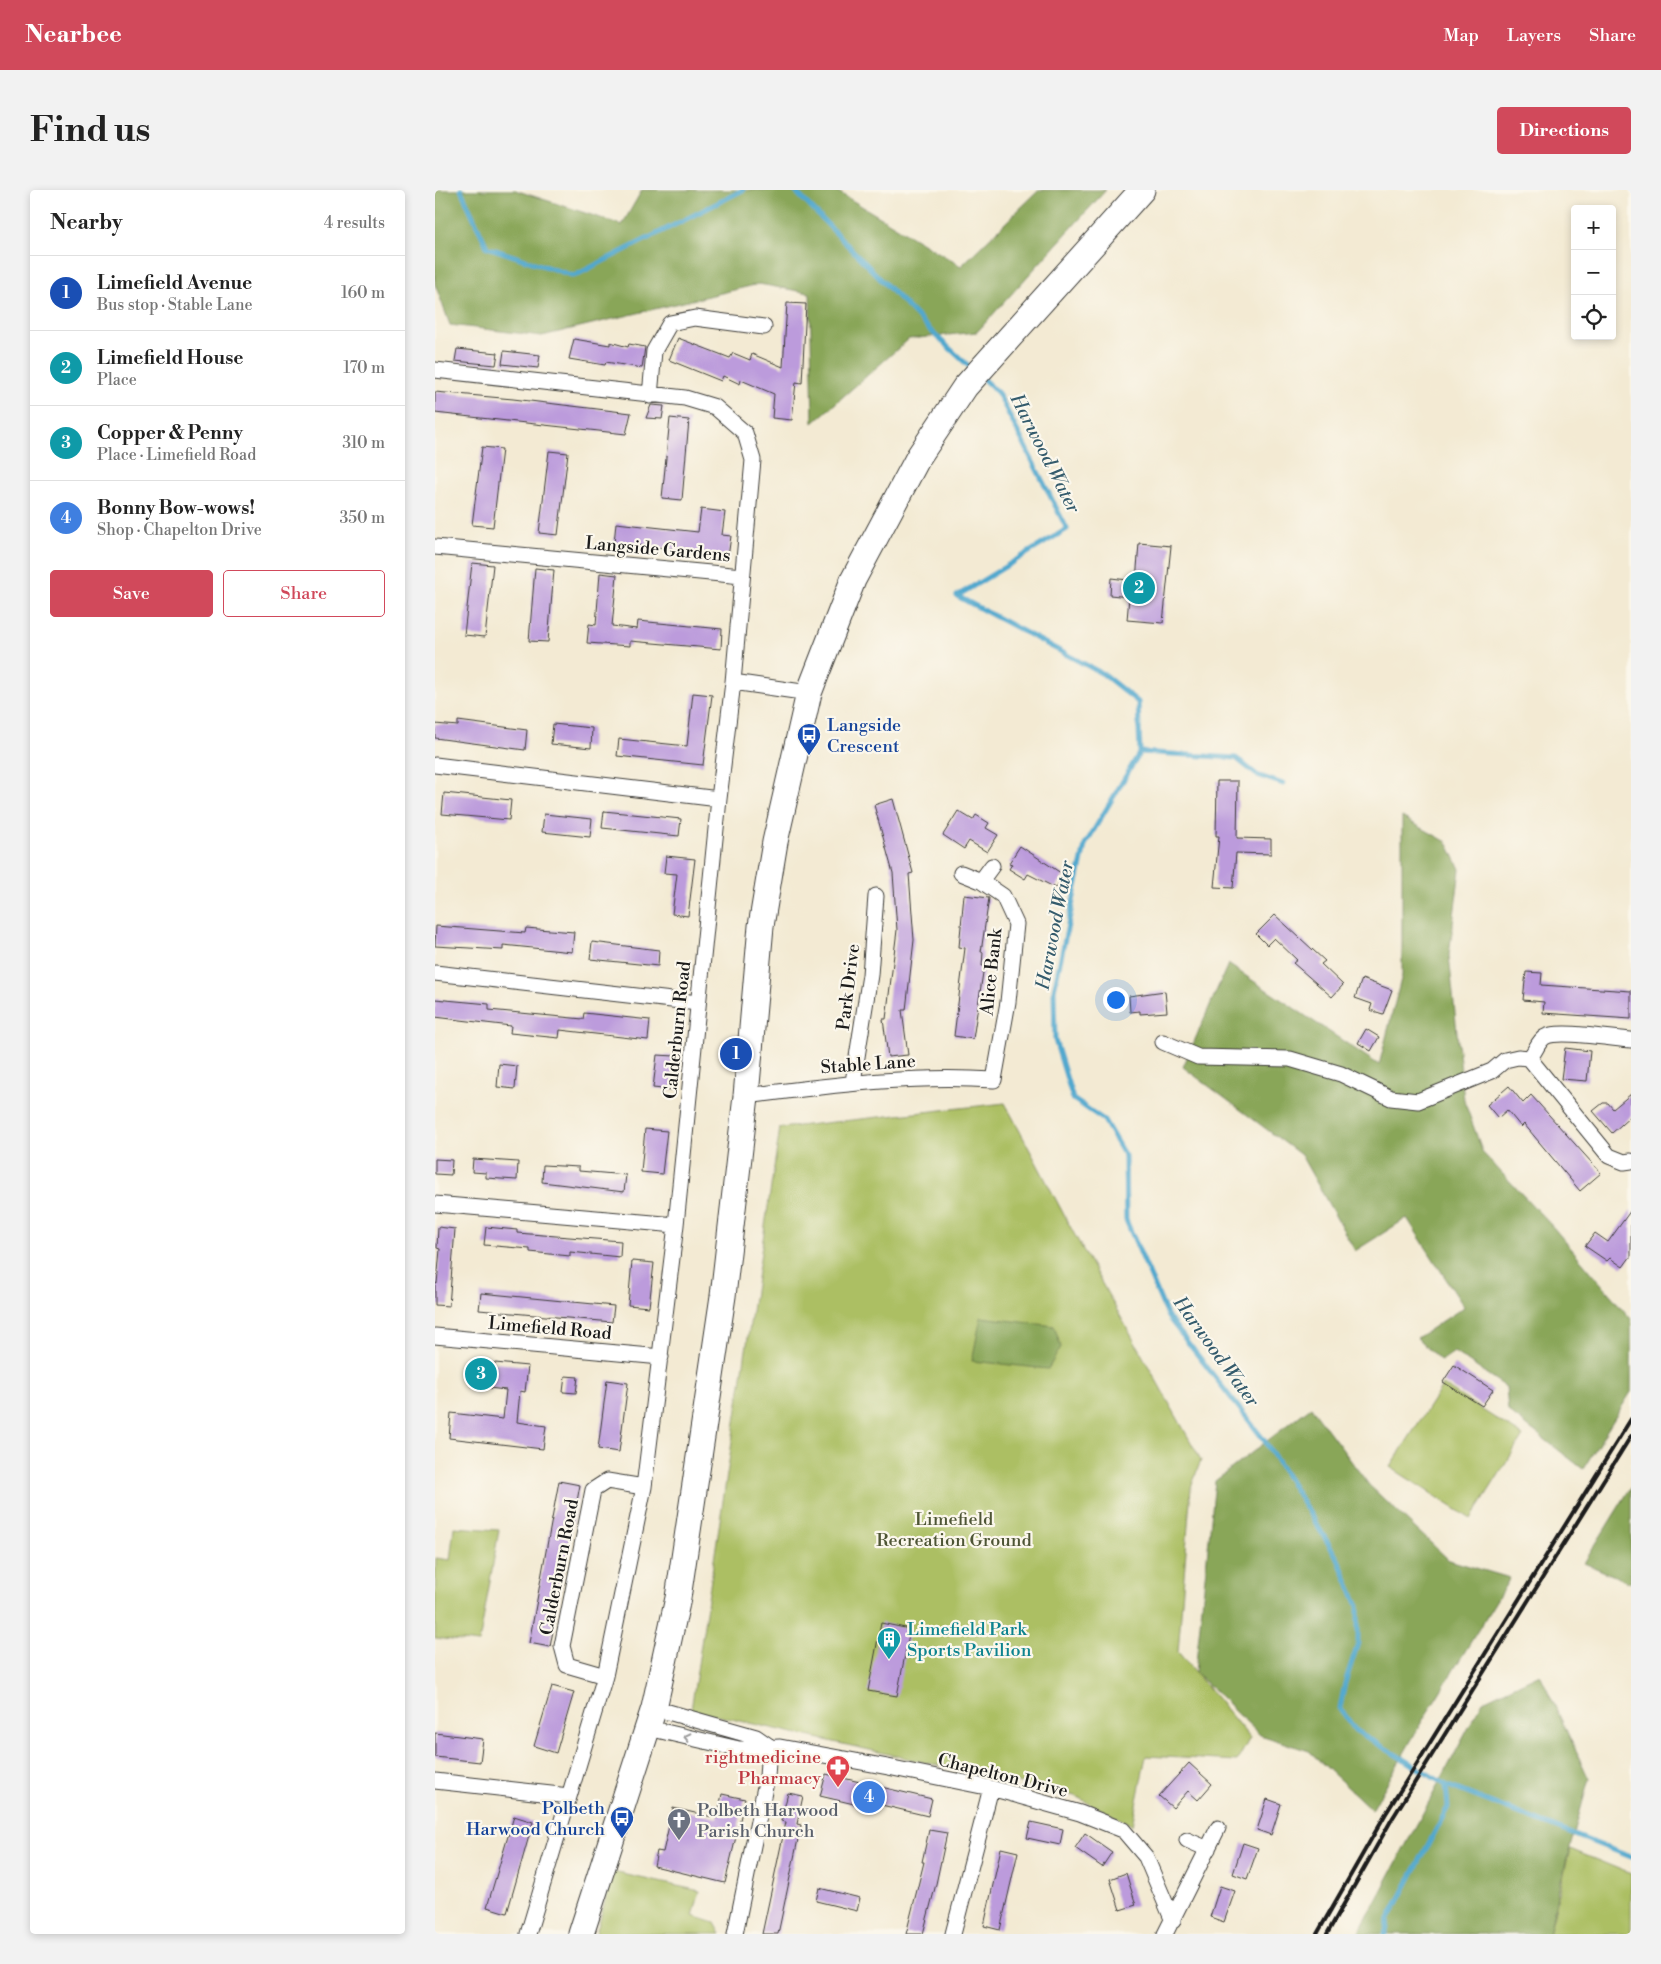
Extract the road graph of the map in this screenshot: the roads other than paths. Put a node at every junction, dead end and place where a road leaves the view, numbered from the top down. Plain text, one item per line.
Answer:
1 (1142, 190) edge
2 (764, 327) dead end
3 (435, 370) edge
4 (650, 396) junction
5 (435, 547) edge
6 (742, 576) junction
7 (733, 682) junction
8 (809, 693) junction
9 (435, 765) edge
10 (719, 800) junction
11 (992, 866) dead end
12 (961, 873) dead end
13 (981, 881) junction
14 (877, 896) dead end
15 (435, 973) edge
16 (698, 1003) junction
17 (1631, 1040) edge
18 (1163, 1042) dead end
19 (1529, 1058) junction
20 (994, 1080) joint
21 (853, 1082) junction
22 (746, 1096) junction
23 (1631, 1161) edge
24 (435, 1204) edge
25 (676, 1225) junction
26 (435, 1336) edge
27 (661, 1357) junction
28 (644, 1487) junction
29 (605, 1676) junction
30 (651, 1718) junction
31 (769, 1746) junction
32 (435, 1781) edge
33 (991, 1788) junction
34 (569, 1796) junction
35 (1218, 1828) dead end
36 (1187, 1840) dead end
37 (1208, 1849) junction
38 (1169, 1927) edge
39 (528, 1934) edge
40 (581, 1934) edge
41 (735, 1934) edge
42 (953, 1934) edge

1 - 8 main road
2 - 4 street
3 - 4 street, Langside Gardens
4 - 6 street, Langside Gardens
5 - 6 street, Langside Gardens
6 - 7 street, Calderburn Road
7 - 8 street
7 - 10 street, Calderburn Road
8 - 22 main road
9 - 10 street
10 - 16 street, Calderburn Road
11 - 13 street
12 - 13 street, Alice Bank
13 - 20 street, Alice Bank
14 - 21 street, Park Drive
15 - 16 street
16 - 25 street, Calderburn Road
17 - 19 street
18 - 19 street
19 - 23 street
20 - 21 street, Stable Lane
21 - 22 street, Stable Lane
22 - 30 main road
24 - 25 street
25 - 27 street, Calderburn Road
26 - 27 street, Limefield Road
27 - 28 street, Calderburn Road
28 - 29 street, Calderburn Road
28 - 29 street, Calderburn Road
29 - 34 street, Calderburn Road
30 - 31 street, Chapelton Drive
30 - 40 main road
31 - 33 street, Chapelton Drive
31 - 41 street
32 - 34 street
33 - 38 street, Chapelton Drive
33 - 42 street
34 - 39 street, Calderburn Road
35 - 37 street, Chapelton Drive
36 - 37 street
37 - 38 street, Chapelton Drive

